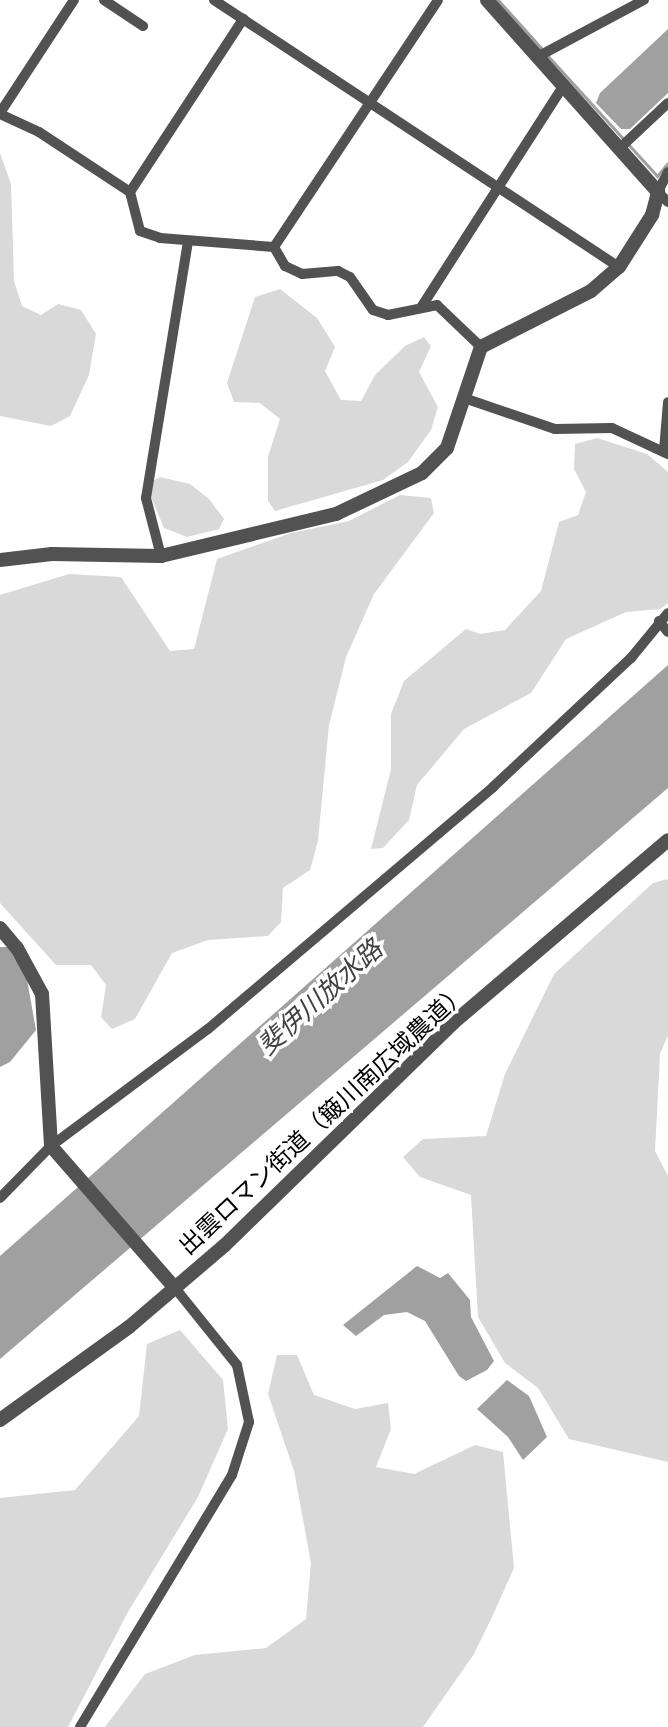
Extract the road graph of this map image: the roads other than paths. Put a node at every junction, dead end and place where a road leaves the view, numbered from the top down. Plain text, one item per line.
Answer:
1 (74, 0) edge
2 (104, 0) edge
3 (214, 0) edge
4 (438, 0) edge
5 (487, 0) edge
6 (644, 0) edge
7 (243, 19) junction
8 (143, 26) dead end
9 (539, 56) junction
10 (564, 85) junction
11 (372, 100) junction
12 (668, 103) edge
13 (0, 114) edge
14 (621, 147) junction
15 (668, 172) edge
16 (495, 186) junction
17 (130, 192) junction
18 (663, 197) edge
19 (188, 241) junction
20 (274, 247) junction
21 (619, 267) junction
22 (422, 306) junction
23 (481, 347) junction
24 (464, 398) junction
25 (668, 402) edge
26 (666, 452) edge
27 (161, 556) junction
28 (0, 560) edge
29 (664, 617) edge
30 (668, 632) edge
31 (668, 840) edge
32 (0, 928) edge
33 (51, 1146) junction
34 (0, 1198) edge
35 (175, 1288) junction
36 (0, 1420) edge
37 (80, 1727) edge

1 - 13 street
2 - 8 street
3 - 7 street
4 - 11 street
5 - 9 street
6 - 9 street
7 - 11 street
7 - 17 street
9 - 10 street
10 - 14 street
10 - 16 street
11 - 16 street
11 - 20 street
12 - 14 street
13 - 17 street
14 - 18 street
15 - 18 street
16 - 21 street
16 - 22 street
17 - 19 street
18 - 21 street
19 - 20 street
19 - 27 street
20 - 22 street
21 - 23 street
22 - 23 street
23 - 24 street
24 - 26 street
24 - 27 street
25 - 26 street
27 - 28 street
29 - 30 street
29 - 33 street
31 - 35 street, 出雲ロマン街道（簸川南広域農道）
32 - 33 street
33 - 34 street
33 - 35 street
35 - 36 street, 出雲ロマン街道（簸川南広域農道）
35 - 37 street

